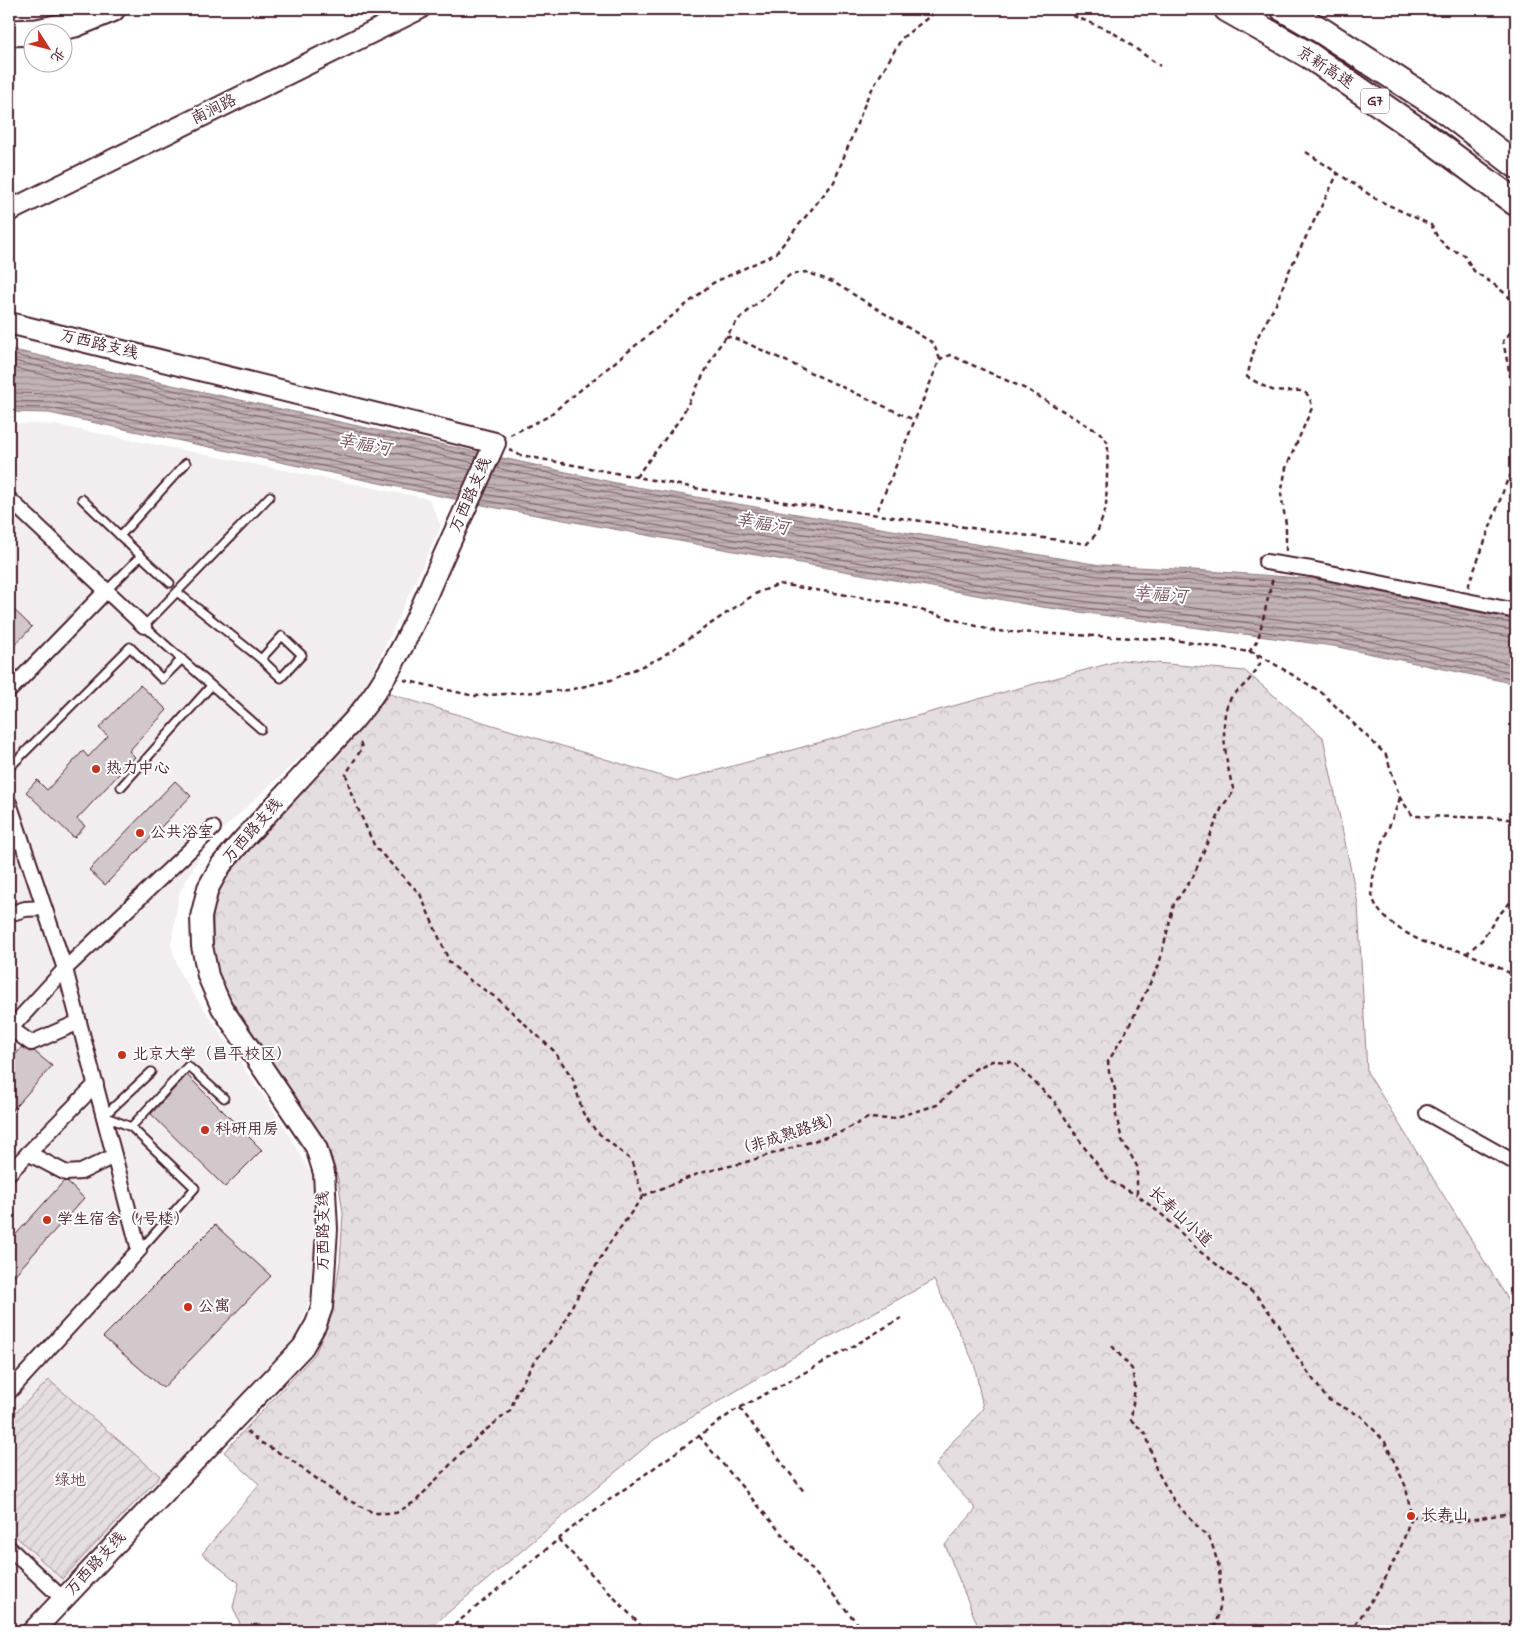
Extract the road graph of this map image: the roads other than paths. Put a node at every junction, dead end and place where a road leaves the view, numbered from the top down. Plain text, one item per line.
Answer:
1 (74, 9) edge
2 (112, 9) edge
3 (419, 9) edge
4 (1227, 9) edge
5 (1284, 9) edge
6 (9, 19) edge
7 (9, 33) edge
8 (1516, 165) edge
9 (1516, 203) edge
10 (9, 211) edge
11 (9, 323) edge
12 (186, 464) dead end
13 (270, 496) dead end
14 (9, 499) edge
15 (82, 499) dead end
16 (120, 536) junction
17 (141, 556) junction
18 (1276, 563) road end
19 (170, 583) dead end
20 (106, 591) junction
21 (176, 592) junction
22 (1516, 611) edge
23 (144, 626) junction
24 (182, 659) junction
25 (261, 659) junction
26 (212, 686) junction
27 (9, 691) edge
28 (260, 729) dead end
29 (9, 768) edge
30 (121, 787) dead end
31 (9, 803) edge
32 (213, 828) dead end
33 (14, 841) edge
34 (44, 908) junction
35 (9, 914) edge
36 (65, 969) junction
37 (79, 1022) junction
38 (9, 1029) edge
39 (152, 1072) dead end
40 (96, 1084) junction
41 (224, 1098) dead end
42 (1427, 1113) dead end
43 (104, 1116) junction
44 (130, 1126) junction
45 (28, 1153) junction
46 (114, 1156) junction
47 (1516, 1163) edge
48 (9, 1173) edge
49 (140, 1250) junction
50 (9, 1392) edge
51 (9, 1548) edge
52 (63, 1599) junction
53 (33, 1631) edge

1 - 6 highway
2 - 7 highway
3 - 10 street, 南涧路
4 - 9 highway, 京新高速 / G7
5 - 8 highway, 京新高速 / G7
11 - 52 street, 万西路支线
12 - 16 lane
13 - 21 lane
14 - 20 street
15 - 16 lane
16 - 17 lane
17 - 19 lane
17 - 20 lane
18 - 22 street
20 - 23 street
20 - 27 street
21 - 23 lane
21 - 25 lane
23 - 24 lane
24 - 26 lane
24 - 29 lane
25 - 25 lane
26 - 28 lane
26 - 30 lane
31 - 33 street
32 - 36 street
33 - 34 street
34 - 35 street
34 - 36 street
36 - 37 street
36 - 38 street
37 - 38 street
37 - 40 street
39 - 43 lane
40 - 43 street
40 - 45 street
41 - 44 lane
42 - 47 street
43 - 44 lane
43 - 46 street
44 - 49 lane
45 - 46 street
45 - 48 street
46 - 49 street
49 - 50 street
51 - 52 street
52 - 53 street, 万西路支线

